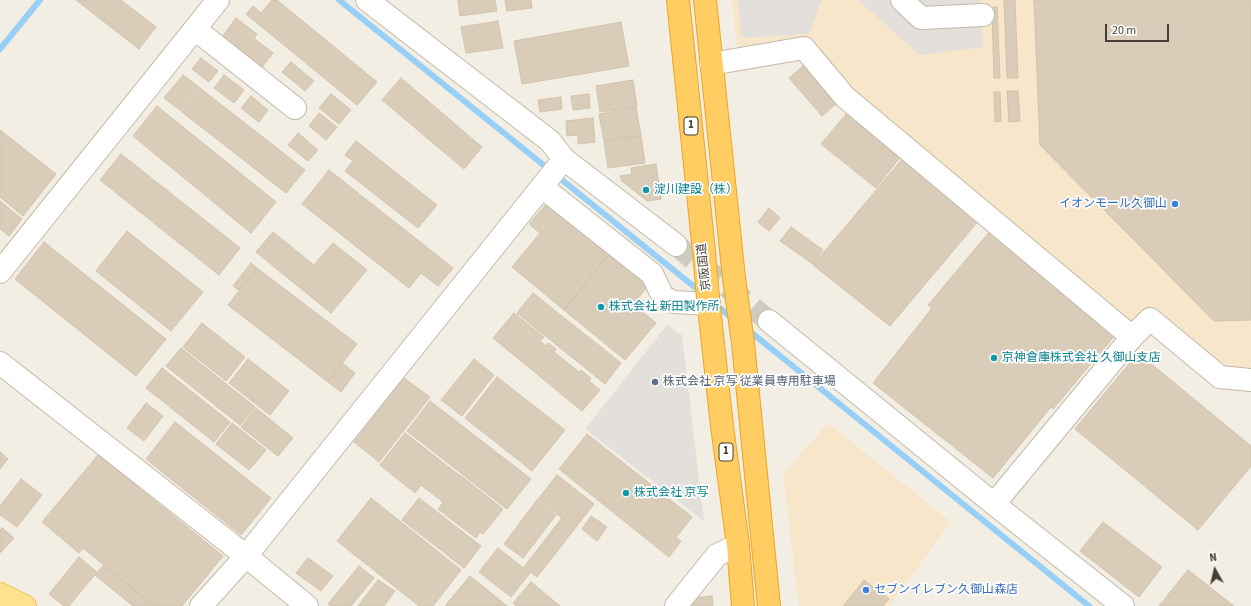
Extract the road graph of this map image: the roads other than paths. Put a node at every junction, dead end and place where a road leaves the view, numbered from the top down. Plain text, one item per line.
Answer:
1 (218, 0) edge
2 (367, 0) edge
3 (678, 0) edge
4 (705, 0) edge
5 (902, 0) edge
6 (983, 15) dead end
7 (195, 29) junction
8 (711, 64) junction
9 (295, 108) dead end
10 (564, 159) junction
11 (542, 187) junction
12 (676, 245) tunnel mouth
13 (0, 272) edge
14 (709, 301) junction
15 (769, 321) tunnel mouth
16 (1132, 337) junction
17 (0, 363) edge
18 (1251, 380) edge
19 (994, 504) junction
20 (738, 545) junction
21 (246, 556) junction
22 (0, 594) edge
23 (25, 606) edge
24 (201, 606) edge
25 (307, 606) edge
26 (676, 606) edge
27 (743, 606) edge
28 (769, 606) edge
29 (1123, 606) edge

1 - 7 street
2 - 10 street
3 - 14 highway, 京阪国道 / 1, bridge
4 - 8 highway
5 - 6 street
7 - 9 street
7 - 13 street
8 - 16 street
8 - 28 highway, bridge
10 - 11 street
10 - 12 street
11 - 14 street
11 - 21 street
14 - 20 highway, 京阪国道 / 1
15 - 19 street
16 - 18 street
16 - 19 street
17 - 21 street
19 - 29 street
20 - 26 street
20 - 27 highway, 京阪国道 / 1
21 - 24 street
21 - 25 street
22 - 23 main road

